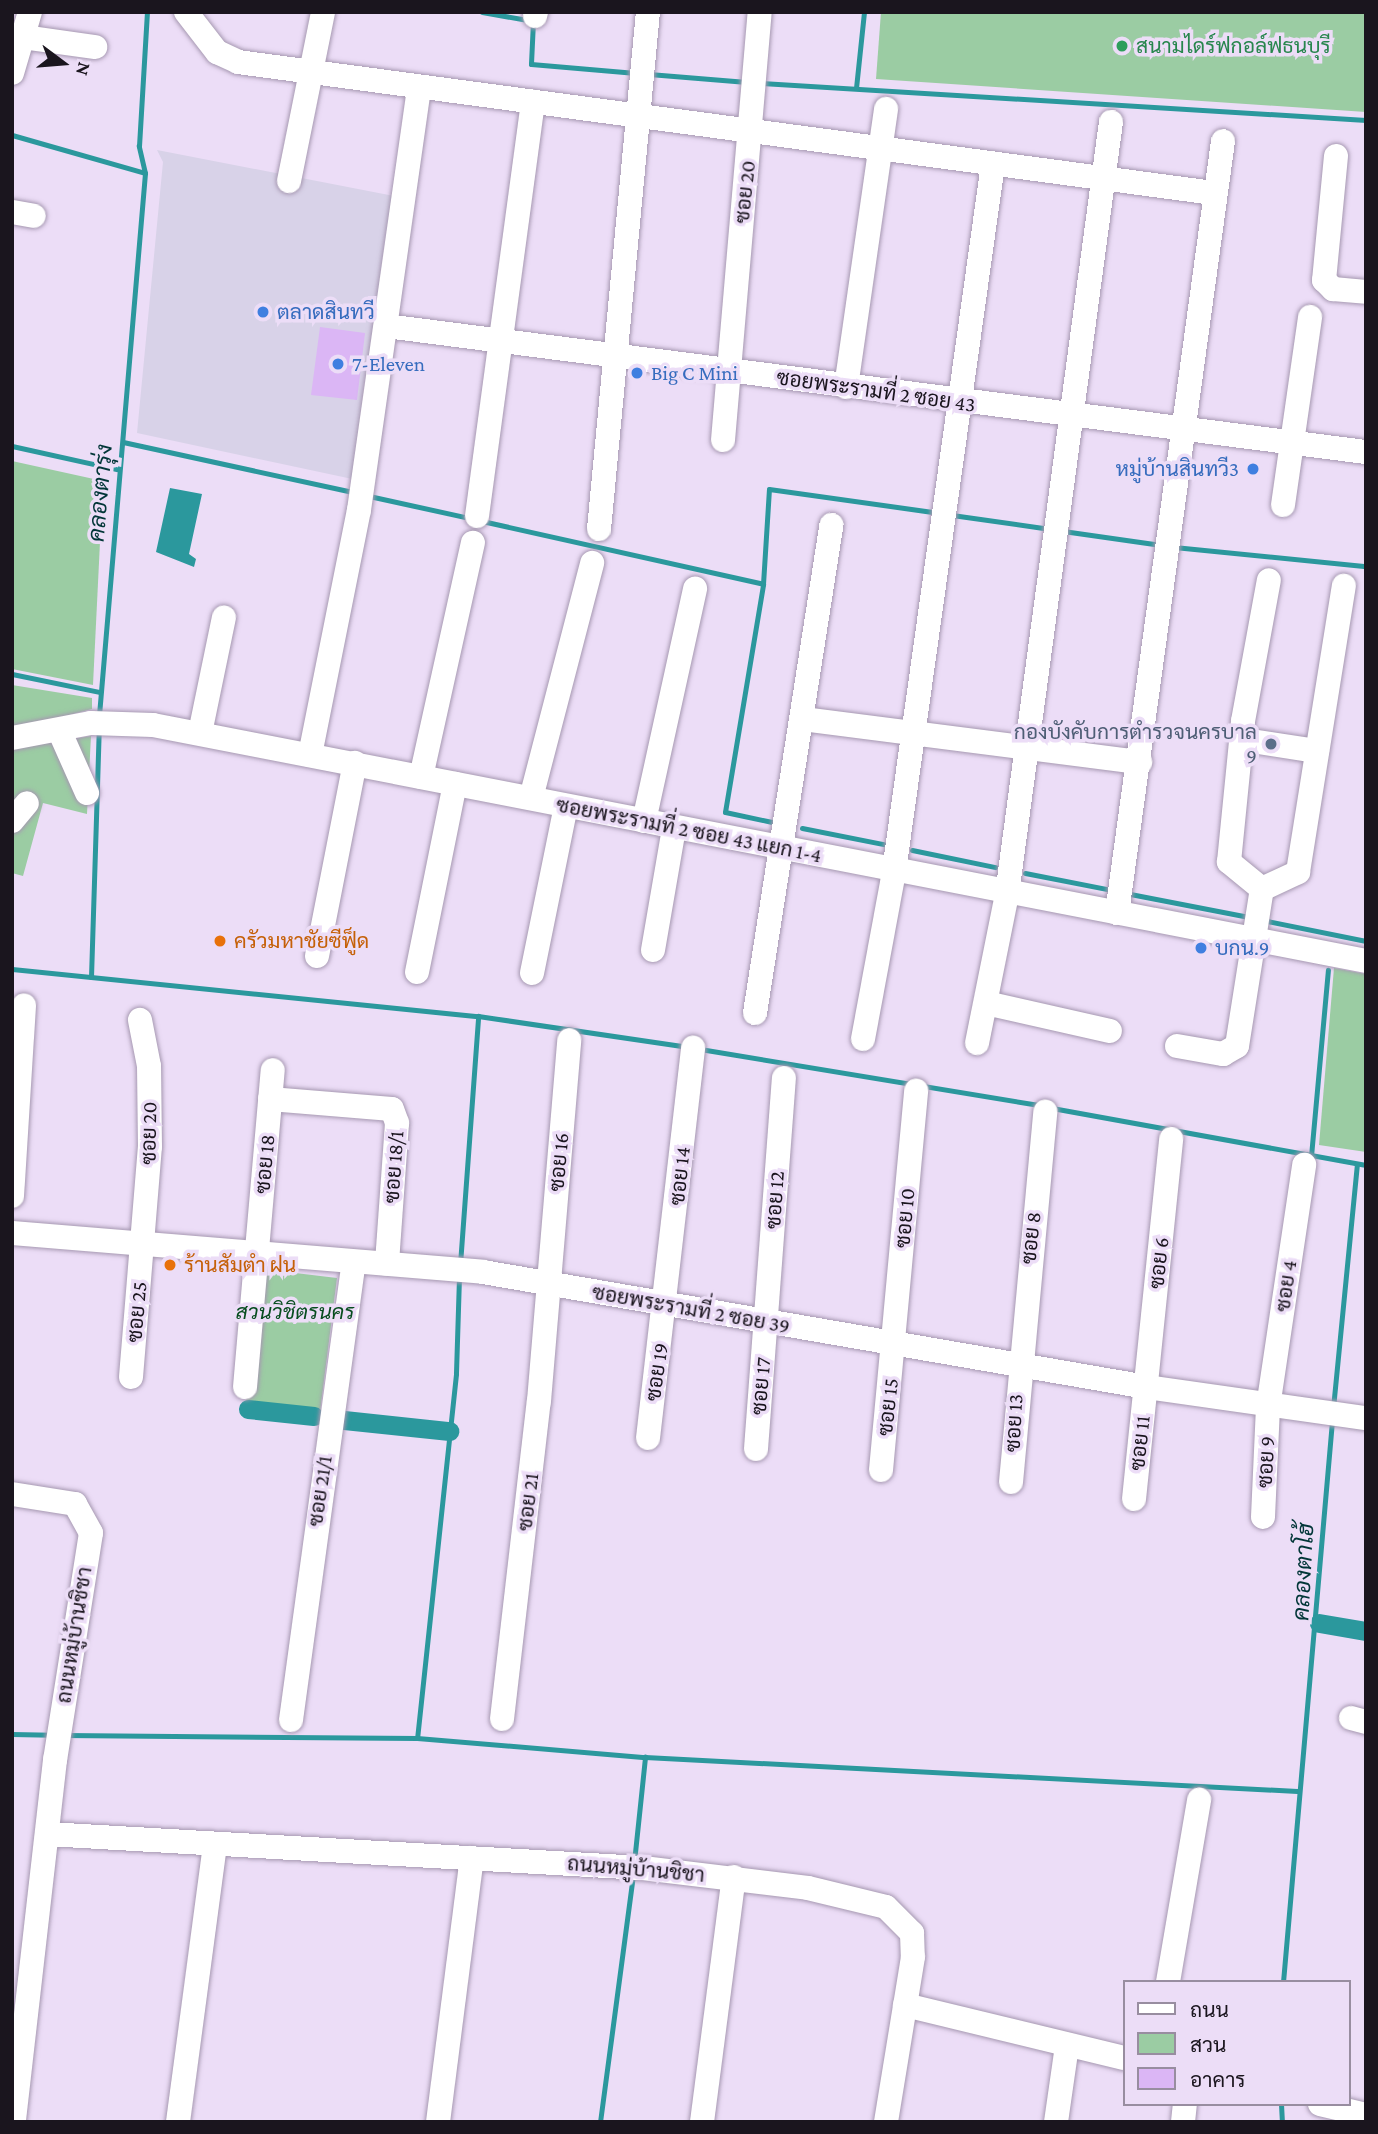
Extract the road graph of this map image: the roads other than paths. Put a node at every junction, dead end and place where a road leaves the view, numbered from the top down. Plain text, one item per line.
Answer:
1 (30, 12) edge
2 (186, 12) edge
3 (648, 12) edge
4 (761, 12) edge
5 (323, 13) edge
6 (23, 37) junction
7 (95, 47) dead end
8 (307, 71) junction
9 (12, 73) edge
10 (419, 87) junction
11 (533, 102) junction
12 (643, 105) junction
13 (886, 109) dead end
14 (1111, 122) dead end
15 (752, 131) junction
16 (1223, 141) dead end
17 (881, 149) junction
18 (1336, 156) dead end
19 (993, 164) junction
20 (1104, 179) junction
21 (289, 181) dead end
22 (1213, 193) junction
23 (1366, 292) edge
24 (1310, 317) dead end
25 (386, 326) junction
26 (500, 342) junction
27 (616, 357) junction
28 (726, 372) junction
29 (846, 387) junction
30 (960, 403) junction
31 (1069, 417) junction
32 (1183, 432) junction
33 (723, 440) dead end
34 (1292, 447) junction
35 (1366, 452) edge
36 (1283, 505) dead end
37 (477, 516) dead end
38 (831, 525) dead end
39 (599, 529) dead end
40 (473, 543) dead end
41 (592, 563) dead end
42 (1269, 580) dead end
43 (1344, 586) dead end
44 (695, 589) dead end
45 (224, 617) dead end
46 (803, 719) junction
47 (59, 730) junction
48 (914, 732) junction
49 (200, 733) junction
50 (12, 738) edge
51 (1245, 740) junction
52 (1026, 749) junction
53 (1317, 751) junction
54 (310, 755) junction
55 (1140, 762) junction
56 (355, 763) junction
57 (421, 777) junction
58 (455, 783) junction
59 (87, 793) dead end
60 (531, 798) junction
61 (566, 806) junction
62 (644, 821) junction
63 (674, 828) junction
64 (784, 849) junction
65 (894, 870) junction
66 (1262, 889) junction
67 (1007, 894) junction
68 (1117, 913) junction
69 (1251, 942) junction
70 (653, 950) dead end
71 (317, 956) dead end
72 (1366, 961) edge
73 (417, 972) dead end
74 (532, 973) dead end
75 (986, 1003) junction
76 (24, 1004) dead end
77 (755, 1013) dead end
78 (140, 1020) dead end
79 (1110, 1031) dead end
80 (863, 1039) dead end
81 (569, 1040) dead end
82 (977, 1043) dead end
83 (1177, 1046) dead end
84 (693, 1048) dead end
85 (273, 1070) dead end
86 (784, 1077) dead end
87 (916, 1091) dead end
88 (270, 1099) junction
89 (1045, 1112) dead end
90 (1171, 1139) dead end
91 (1304, 1165) dead end
92 (12, 1196) edge
93 (12, 1233) edge
94 (143, 1247) junction
95 (257, 1257) junction
96 (354, 1263) junction
97 (387, 1264) junction
98 (548, 1284) junction
99 (666, 1305) junction
100 (767, 1322) junction
101 (895, 1344) junction
102 (1017, 1364) junction
103 (131, 1377) dead end
104 (245, 1387) dead end
105 (1147, 1387) junction
106 (1268, 1407) junction
107 (1358, 1417) edge
108 (649, 1438) dead end
109 (756, 1449) dead end
110 (881, 1470) dead end
111 (1011, 1482) dead end
112 (12, 1494) edge
113 (1134, 1499) dead end
114 (1263, 1517) dead end
115 (502, 1719) dead end
116 (291, 1720) dead end
117 (1199, 1800) dead end
118 (47, 1834) junction
119 (215, 1846) junction
120 (472, 1858) junction
121 (734, 1877) junction
122 (1168, 1980) edge
123 (905, 2005) junction
124 (1068, 2046) junction
125 (1122, 2058) edge
126 (1328, 2106) edge
127 (1366, 2115) edge
128 (13, 2122) edge
129 (178, 2122) edge
130 (438, 2122) edge
131 (702, 2122) edge
132 (886, 2122) edge
133 (1056, 2122) edge

1 - 6 street
2 - 8 street
3 - 12 street
4 - 15 street, ซอย 20
5 - 8 street
6 - 7 street
6 - 9 street
8 - 10 street
8 - 21 street
10 - 11 street
10 - 25 street
11 - 12 street
11 - 26 street
12 - 15 street
12 - 27 street
13 - 17 street
14 - 20 street
15 - 17 street
15 - 28 street, ซอย 20
16 - 22 street
17 - 19 street
17 - 29 street
18 - 23 street
19 - 20 street
19 - 30 street
20 - 22 street
20 - 31 street
22 - 32 street
24 - 34 street
25 - 26 street, ซอยพระรามที่ 2 ซอย 43
25 - 54 street
26 - 27 street, ซอยพระรามที่ 2 ซอย 43
26 - 37 street
27 - 28 street, ซอยพระรามที่ 2 ซอย 43
27 - 39 street
28 - 29 street, ซอยพระรามที่ 2 ซอย 43
28 - 33 street, ซอย 20
29 - 30 street, ซอยพระรามที่ 2 ซอย 43
30 - 31 street, ซอยพระรามที่ 2 ซอย 43
30 - 48 street
31 - 32 street, ซอยพระรามที่ 2 ซอย 43
31 - 52 street
32 - 34 street, ซอยพระรามที่ 2 ซอย 43
32 - 55 street
34 - 35 street, ซอยพระรามที่ 2 ซอย 43
34 - 36 street
38 - 46 street
40 - 57 street
41 - 60 street
42 - 51 street
43 - 53 street
44 - 62 street
45 - 49 street
46 - 48 street
46 - 64 street
47 - 49 street, ซอยพระรามที่ 2 ซอย 43 แยก 1-4
47 - 50 street, ซอยพระรามที่ 2 ซอย 43 แยก 1-4
47 - 59 street
48 - 52 street
48 - 65 street
49 - 54 street, ซอยพระรามที่ 2 ซอย 43 แยก 1-4
51 - 53 street
51 - 66 street
52 - 55 street
52 - 67 street
53 - 66 street
54 - 56 street, ซอยพระรามที่ 2 ซอย 43 แยก 1-4
55 - 68 street
56 - 57 street, ซอยพระรามที่ 2 ซอย 43 แยก 1-4
56 - 71 street
57 - 58 street, ซอยพระรามที่ 2 ซอย 43 แยก 1-4
58 - 60 street, ซอยพระรามที่ 2 ซอย 43 แยก 1-4
58 - 73 street
60 - 61 street, ซอยพระรามที่ 2 ซอย 43 แยก 1-4
61 - 62 street, ซอยพระรามที่ 2 ซอย 43 แยก 1-4
61 - 74 street
62 - 63 street, ซอยพระรามที่ 2 ซอย 43 แยก 1-4
63 - 64 street, ซอยพระรามที่ 2 ซอย 43 แยก 1-4
63 - 70 street
64 - 65 street, ซอยพระรามที่ 2 ซอย 43 แยก 1-4
64 - 77 street
65 - 67 street, ซอยพระรามที่ 2 ซอย 43 แยก 1-4
65 - 80 street
66 - 69 street
67 - 68 street, ซอยพระรามที่ 2 ซอย 43 แยก 1-4
67 - 75 street
68 - 69 street, ซอยพระรามที่ 2 ซอย 43 แยก 1-4
69 - 72 street, ซอยพระรามที่ 2 ซอย 43 แยก 1-4
69 - 83 street
75 - 79 street
75 - 82 street
76 - 92 street
78 - 94 street, ซอย 20
81 - 98 street, ซอย 16
84 - 99 street, ซอย 14
85 - 88 street, ซอย 18
86 - 100 street, ซอย 12
87 - 101 street, ซอย 10
88 - 95 street, ซอย 18
88 - 97 street, ซอย 18/1
89 - 102 street, ซอย 8
90 - 105 street, ซอย 6
91 - 106 street, ซอย 4
93 - 94 street, ซอยพระรามที่ 2 ซอย 39
94 - 95 street, ซอยพระรามที่ 2 ซอย 39
94 - 103 street, ซอย 25
95 - 96 street, ซอยพระรามที่ 2 ซอย 39
95 - 104 street, ซอย 18
96 - 97 street, ซอยพระรามที่ 2 ซอย 39
96 - 116 street, ซอย 21/1
97 - 98 street, ซอยพระรามที่ 2 ซอย 39
98 - 99 street, ซอยพระรามที่ 2 ซอย 39
98 - 115 street, ซอย 21
99 - 100 street, ซอยพระรามที่ 2 ซอย 39
99 - 108 street, ซอย 19
100 - 101 street, ซอยพระรามที่ 2 ซอย 39
100 - 109 street, ซอย 17
101 - 102 street, ซอยพระรามที่ 2 ซอย 39
101 - 110 street, ซอย 15
102 - 105 street, ซอยพระรามที่ 2 ซอย 39
102 - 111 street, ซอย 13
105 - 106 street, ซอยพระรามที่ 2 ซอย 39
105 - 113 street, ซอย 11
106 - 107 street, ซอยพระรามที่ 2 ซอย 39
106 - 114 street, ซอย 9
112 - 118 street, ถนนหมู่บ้านชิชา
117 - 122 street
118 - 119 street, ถนนหมู่บ้านชิชา
118 - 128 street, ถนนหมู่บ้านชิชา
119 - 120 street, ถนนหมู่บ้านชิชา
119 - 129 street
120 - 121 street, ถนนหมู่บ้านชิชา
120 - 130 street
121 - 123 street, ถนนหมู่บ้านชิชา
121 - 131 street
123 - 124 street
123 - 132 street, ถนนหมู่บ้านชิชา
124 - 125 street
124 - 133 street
126 - 127 street

